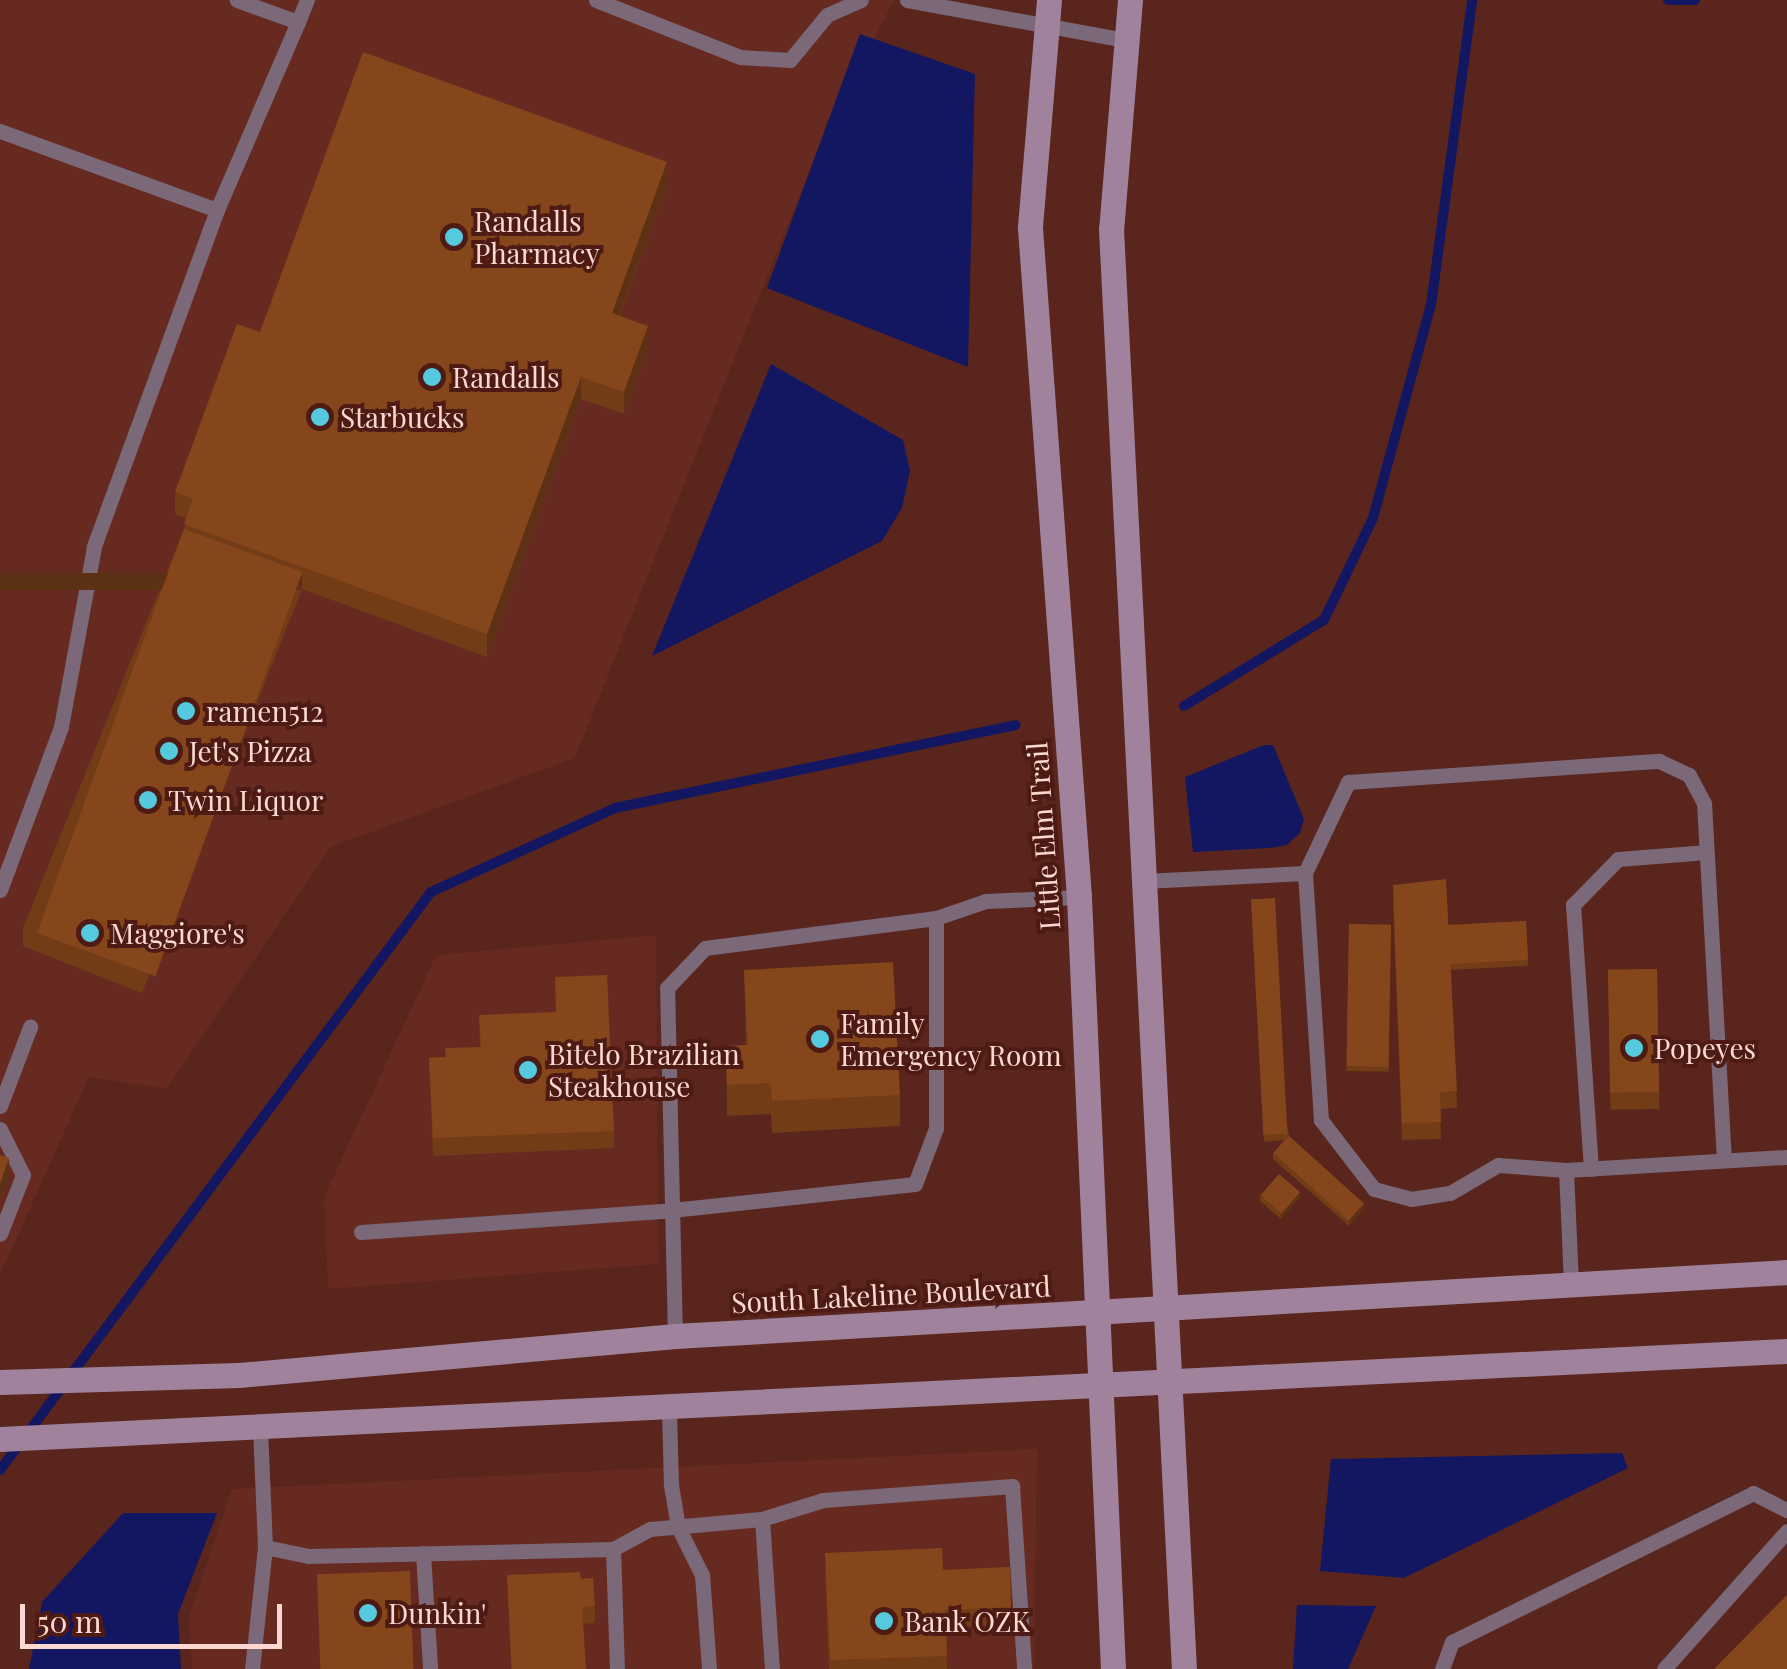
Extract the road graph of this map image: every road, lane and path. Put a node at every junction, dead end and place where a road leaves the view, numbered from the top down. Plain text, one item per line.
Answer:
1 (238, 0) edge
2 (307, 0) edge
3 (596, 0) edge
4 (861, 0) edge
5 (907, 0) edge
6 (1049, 0) edge
7 (1130, 0) edge
8 (298, 22) junction
9 (1045, 26) junction
10 (1124, 40) junction
11 (0, 131) edge
12 (217, 210) junction
13 (1707, 852) junction
14 (1306, 873) junction
15 (1143, 881) junction
16 (0, 890) edge
17 (1079, 897) junction
18 (936, 918) junction
19 (30, 1027) dead end
20 (6, 1072) edge
21 (0, 1106) edge
22 (0, 1128) edge
23 (1787, 1157) edge
24 (1724, 1160) junction
25 (1590, 1169) junction
26 (1566, 1170) junction
27 (672, 1210) junction
28 (361, 1232) dead end
29 (0, 1234) edge
30 (1787, 1272) edge
31 (1571, 1284) junction
32 (1166, 1308) junction
33 (1094, 1313) junction
34 (675, 1336) junction
35 (1787, 1350) edge
36 (0, 1382) edge
37 (1170, 1383) junction
38 (1098, 1388) junction
39 (669, 1410) junction
40 (252, 1428) junction
41 (0, 1439) edge
42 (1787, 1510) edge
43 (762, 1519) junction
44 (678, 1527) junction
45 (1787, 1531) edge
46 (265, 1546) junction
47 (613, 1548) junction
48 (422, 1553) junction
49 (252, 1669) edge
50 (430, 1669) edge
51 (617, 1669) edge
52 (709, 1669) edge
53 (772, 1669) edge
54 (1024, 1669) edge
55 (1113, 1669) edge
56 (1184, 1669) edge
57 (1442, 1669) edge
58 (1664, 1669) edge

1 - 8 lane
2 - 8 lane
3 - 4 lane
5 - 9 lane
6 - 9 main road, Little Elm Trail
7 - 10 main road
8 - 12 lane
9 - 10 lane
9 - 17 main road, Little Elm Trail
10 - 15 main road
11 - 12 lane
12 - 16 lane
13 - 14 lane
13 - 24 lane
13 - 25 lane
14 - 15 lane
14 - 26 lane
15 - 32 main road
17 - 18 lane
17 - 33 main road, Little Elm Trail
18 - 27 lane
18 - 27 lane
19 - 20 lane
20 - 21 lane
22 - 29 lane
23 - 24 lane
24 - 25 lane
25 - 26 lane
26 - 31 lane
27 - 28 lane
27 - 34 lane
30 - 31 main road, South Lakeline Boulevard
31 - 32 main road, South Lakeline Boulevard
32 - 33 main road, South Lakeline Boulevard
32 - 37 main road
33 - 34 main road, South Lakeline Boulevard
33 - 38 main road, Little Elm Trail
34 - 36 main road, South Lakeline Boulevard
35 - 37 main road
37 - 38 main road
37 - 56 main road
38 - 39 main road
38 - 55 main road, Little Elm Trail
39 - 40 main road
39 - 44 lane
40 - 41 main road
40 - 46 lane
42 - 57 lane
43 - 44 lane
43 - 53 lane
43 - 54 lane
44 - 47 lane
44 - 52 lane
45 - 58 lane
46 - 48 lane
46 - 49 lane
47 - 48 lane
47 - 51 lane
48 - 50 lane

